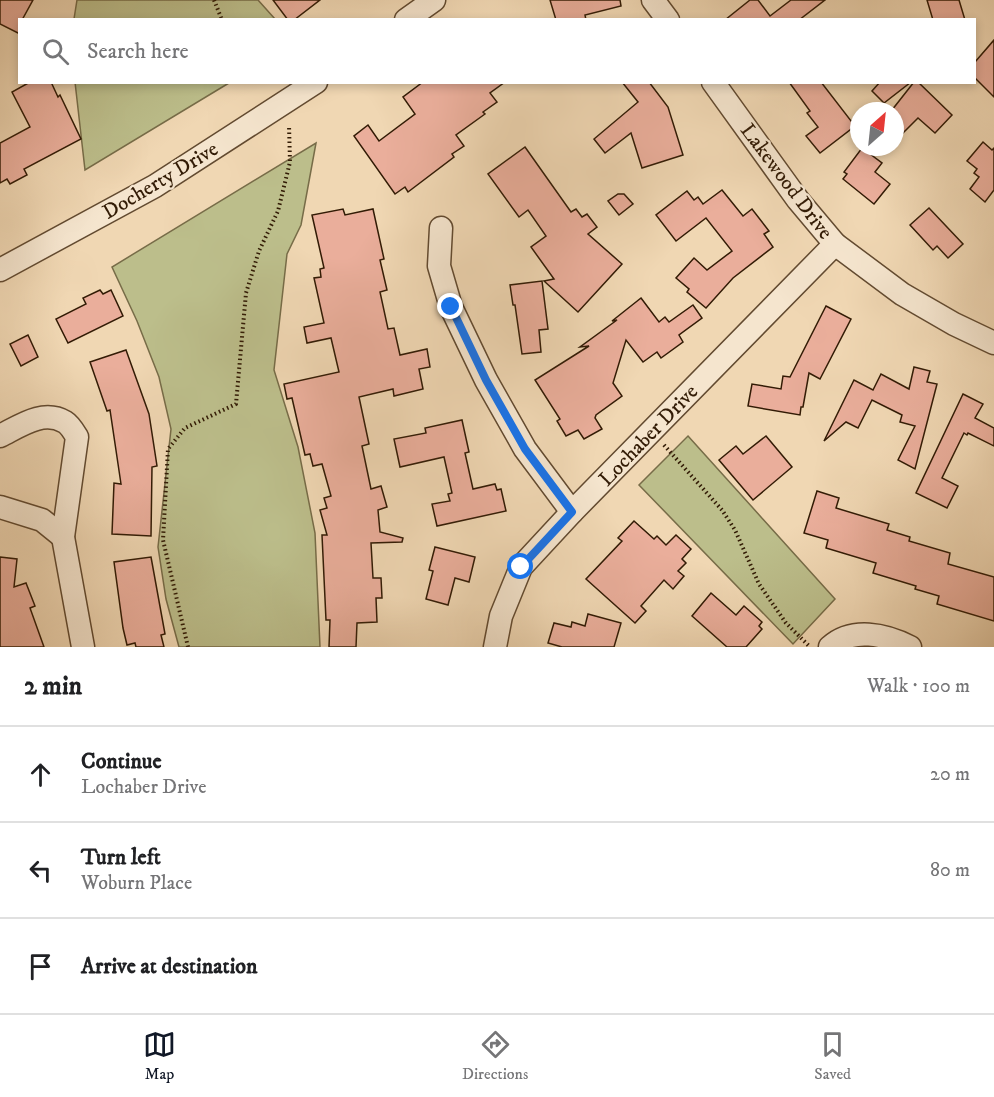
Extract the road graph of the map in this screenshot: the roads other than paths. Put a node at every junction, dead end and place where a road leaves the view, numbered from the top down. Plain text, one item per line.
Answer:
1 (434, 0) edge
2 (653, 0) edge
3 (409, 18) edge
4 (666, 18) edge
5 (313, 84) edge
6 (714, 84) edge
7 (441, 228) dead end
8 (836, 244) junction
9 (0, 270) edge
10 (994, 342) edge
11 (0, 436) edge
12 (0, 507) edge
13 (572, 512) junction
14 (63, 537) junction
15 (83, 647) edge
16 (495, 647) edge
17 (830, 647) edge
18 (910, 647) edge

1 - 3 street
2 - 4 street
5 - 9 street, Docherty Drive
6 - 8 street, Lakewood Drive
7 - 13 street
8 - 10 street, Lakewood Drive
8 - 13 street, Lochaber Drive
11 - 14 street
12 - 14 street
13 - 16 street, Lochaber Drive
14 - 15 street
17 - 18 street

